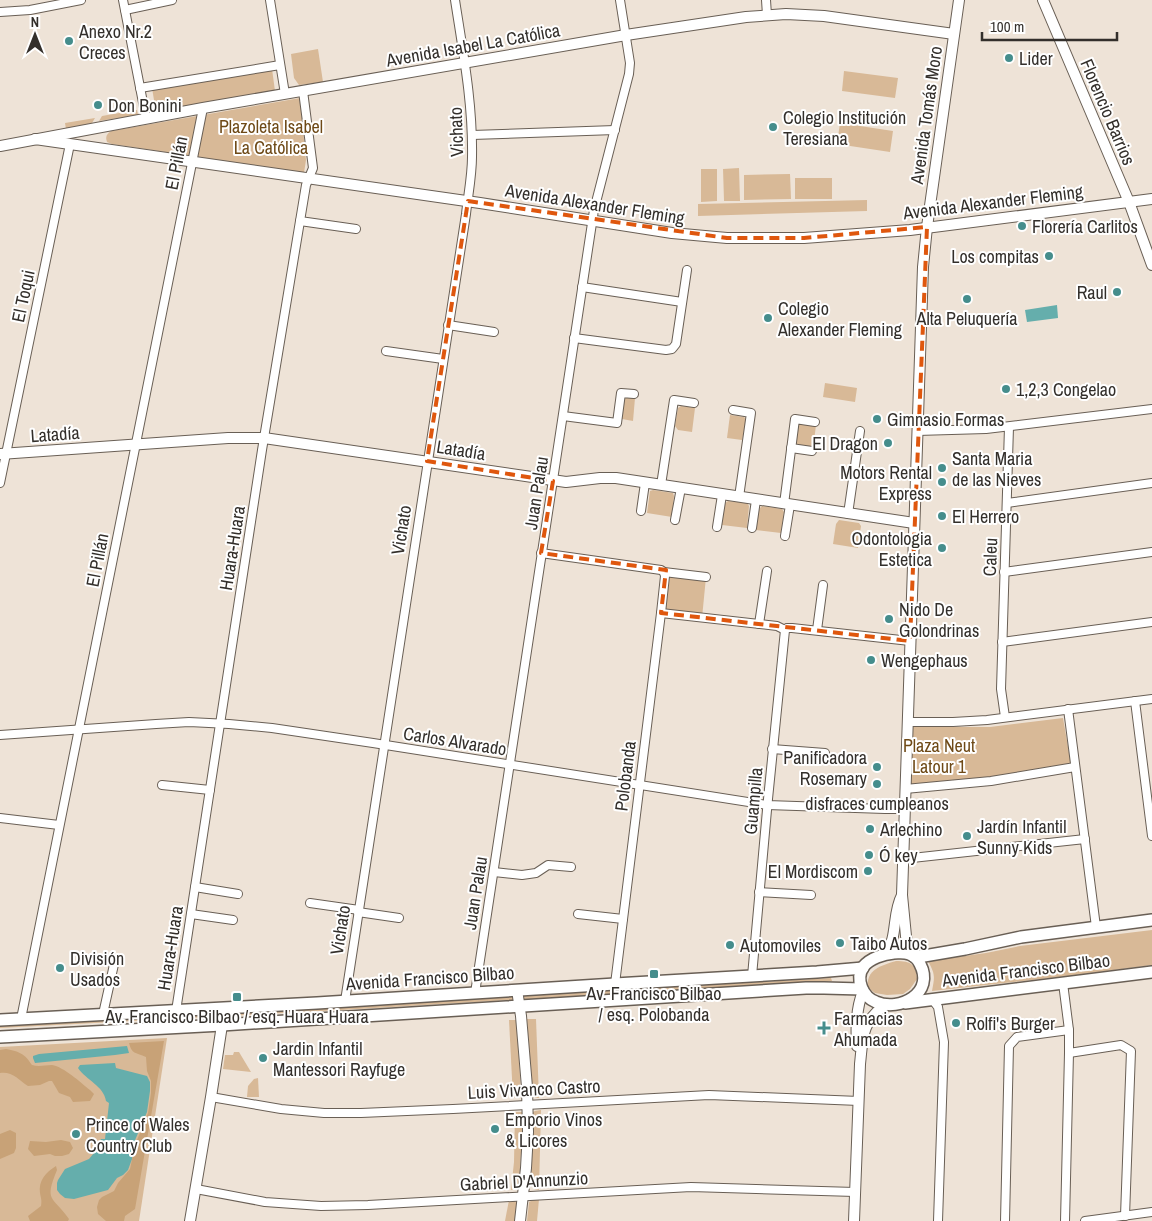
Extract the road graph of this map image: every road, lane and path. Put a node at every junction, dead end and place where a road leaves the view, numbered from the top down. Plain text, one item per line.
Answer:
1 (81, 0) edge
2 (123, 0) edge
3 (172, 0) edge
4 (270, 0) edge
5 (455, 0) edge
6 (620, 0) edge
7 (766, 0) edge
8 (959, 0) edge
9 (1043, 0) edge
10 (125, 10) junction
11 (0, 12) edge
12 (767, 15) junction
13 (954, 34) junction
14 (626, 35) junction
15 (465, 63) junction
16 (280, 65) junction
17 (140, 88) junction
18 (302, 91) junction
19 (285, 94) junction
20 (203, 108) junction
21 (146, 118) junction
22 (616, 130) junction
23 (472, 135) junction
24 (35, 139) junction
25 (70, 144) junction
26 (0, 146) edge
27 (192, 162) junction
28 (309, 179) junction
29 (1152, 199) edge
30 (468, 201) junction
31 (1128, 202) junction
32 (592, 220) junction
33 (300, 221) junction
34 (926, 228) junction
35 (356, 229) dead end
36 (1152, 265) edge
37 (687, 270) dead end
38 (582, 287) junction
39 (682, 302) junction
40 (448, 325) junction
41 (494, 332) dead end
42 (574, 338) junction
43 (386, 351) dead end
44 (443, 359) junction
45 (634, 394) dead end
46 (694, 403) dead end
47 (1152, 409) edge
48 (733, 410) dead end
49 (562, 416) junction
50 (815, 422) dead end
51 (1009, 427) junction
52 (860, 431) dead end
53 (917, 431) junction
54 (264, 438) junction
55 (135, 445) junction
56 (791, 448) junction
57 (812, 451) dead end
58 (3, 454) edge
59 (427, 461) junction
60 (553, 480) junction
61 (645, 483) junction
62 (1152, 483) edge
63 (0, 484) edge
64 (661, 485) junction
65 (681, 488) junction
66 (722, 494) junction
67 (739, 497) junction
68 (756, 500) junction
69 (1006, 503) junction
70 (787, 504) junction
71 (641, 511) dead end
72 (848, 514) junction
73 (675, 520) dead end
74 (914, 523) junction
75 (717, 527) dead end
76 (752, 528) dead end
77 (785, 536) dead end
78 (1152, 552) edge
79 (542, 553) junction
80 (767, 571) dead end
81 (664, 572) junction
82 (1004, 572) junction
83 (706, 577) dead end
84 (823, 585) dead end
85 (661, 613) junction
86 (1152, 622) edge
87 (759, 624) junction
88 (785, 630) junction
89 (817, 630) junction
90 (910, 641) junction
91 (1002, 642) junction
92 (1152, 699) edge
93 (1135, 701) junction
94 (1068, 709) junction
95 (1005, 717) junction
96 (908, 722) junction
97 (220, 724) junction
98 (78, 730) junction
99 (0, 735) edge
100 (384, 745) junction
101 (772, 749) junction
102 (825, 753) dead end
103 (509, 764) junction
104 (1076, 767) junction
105 (640, 784) junction
106 (162, 785) dead end
107 (905, 789) junction
108 (210, 790) junction
109 (767, 805) junction
110 (905, 809) junction
111 (0, 818) edge
112 (59, 825) junction
113 (1152, 836) edge
114 (1084, 839) junction
115 (903, 859) junction
116 (571, 867) dead end
117 (494, 872) junction
118 (195, 887) junction
119 (759, 892) junction
120 (238, 894) dead end
121 (902, 894) junction
122 (811, 895) dead end
123 (310, 903) dead end
124 (358, 911) junction
125 (191, 914) junction
126 (578, 914) dead end
127 (399, 918) dead end
128 (623, 919) junction
129 (233, 920) dead end
130 (1152, 920) edge
131 (1096, 928) junction
132 (886, 954) junction
133 (911, 955) junction
134 (115, 960) dead end
135 (863, 968) junction
136 (1152, 972) edge
137 (752, 976) junction
138 (1063, 983) junction
139 (615, 984) junction
140 (517, 990) junction
141 (862, 990) junction
142 (475, 993) junction
143 (345, 1001) junction
144 (938, 1002) junction
145 (905, 1003) junction
146 (885, 1005) junction
147 (520, 1006) junction
148 (243, 1007) junction
149 (176, 1011) junction
150 (103, 1014) junction
151 (21, 1019) junction
152 (0, 1020) edge
153 (222, 1025) junction
154 (1069, 1030) junction
155 (0, 1037) edge
156 (1069, 1053) junction
157 (860, 1064) junction
158 (212, 1097) junction
159 (859, 1101) junction
160 (527, 1104) junction
161 (196, 1189) junction
162 (856, 1192) junction
163 (524, 1196) junction
164 (1152, 1212) edge
165 (1125, 1216) junction
166 (190, 1221) edge
167 (520, 1221) edge
168 (854, 1221) edge
169 (938, 1221) edge
170 (1005, 1221) edge
171 (1065, 1221) edge
172 (1085, 1221) edge

1 - 11 street
2 - 10 street
3 - 10 street
4 - 16 street
5 - 15 street, Vichato
6 - 14 street, Juan Palau
7 - 12 street
8 - 13 street, Avenida Tomás Moro
9 - 31 street, Florencio Barrios
10 - 17 street
12 - 13 street, Avenida Isabel La Católica
12 - 14 street, Avenida Isabel La Católica
13 - 34 street, Avenida Tomás Moro
14 - 15 street, Avenida Isabel La Católica
14 - 22 street, Juan Palau
15 - 18 street, Avenida Isabel La Católica
15 - 23 street, Vichato
16 - 17 street
16 - 19 street
17 - 21 street
18 - 19 street, Avenida Isabel La Católica
18 - 28 street, Huara-Huara
19 - 20 street, Avenida Isabel La Católica
20 - 21 street, Avenida Isabel La Católica
20 - 27 street, El Pillán
21 - 24 street, Avenida Isabel La Católica
22 - 23 street
22 - 32 street, Juan Palau
23 - 30 street, Vichato
24 - 25 street, Avenida Alexander Fleming
24 - 26 street, Avenida Isabel La Católica
25 - 27 street, Avenida Alexander Fleming
25 - 58 street, El Toqui
27 - 28 street, Avenida Alexander Fleming
27 - 55 street, El Pillán
28 - 30 street, Avenida Alexander Fleming
28 - 33 street, Huara-Huara
29 - 31 street, Avenida Alexander Fleming
30 - 32 street, Avenida Alexander Fleming
30 - 40 street, Vichato
31 - 34 street, Avenida Alexander Fleming
31 - 36 street, Florencio Barrios
32 - 34 street, Avenida Alexander Fleming
32 - 38 street, Juan Palau
33 - 35 street
33 - 54 street, Huara-Huara
34 - 53 street, Avenida Tomás Moro
37 - 39 street
38 - 39 street
38 - 42 street, Juan Palau
39 - 42 street
40 - 41 street
40 - 44 street, Vichato
42 - 49 street, Juan Palau
43 - 44 street
44 - 59 street, Vichato
45 - 49 street
46 - 64 street
47 - 51 street
48 - 67 street
49 - 60 street, Juan Palau
50 - 56 street
51 - 53 street
51 - 69 street, Caleu
52 - 72 street
53 - 74 street, Avenida Tomás Moro
54 - 55 street, Latadía
54 - 59 street, Latadía
54 - 97 street, Huara-Huara
55 - 58 street, Latadía
55 - 98 street, El Pillán
56 - 57 street
56 - 70 street
58 - 63 street, El Toqui
59 - 60 street, Latadía
59 - 100 street, Vichato
60 - 61 street, Latadía
60 - 79 street, Juan Palau
61 - 64 street, Latadía
61 - 71 street
62 - 69 street
64 - 65 street, Latadía
65 - 66 street, Latadía
65 - 73 street
66 - 67 street, Latadía
66 - 75 street
67 - 68 street, Latadía
68 - 70 street, Latadía
68 - 76 street
69 - 82 street, Caleu
70 - 72 street, Latadía
70 - 77 street
72 - 74 street, Latadía
74 - 90 street, Avenida Tomás Moro
78 - 82 street
79 - 81 street
79 - 103 street, Juan Palau
80 - 87 street
81 - 83 street
81 - 85 street, Polobanda
82 - 91 street, Caleu
84 - 89 street
85 - 87 street
85 - 105 street, Polobanda
86 - 91 street
87 - 88 street
88 - 89 street
88 - 101 street, Guampilla
89 - 90 street
90 - 96 street, Avenida Tomás Moro
91 - 95 street, Caleu
92 - 93 street
93 - 94 street
93 - 113 street
94 - 95 street
94 - 104 street
95 - 96 street
96 - 107 street, Avenida Tomás Moro
97 - 98 street, Carlos Alvarado
97 - 100 street, Carlos Alvarado
97 - 108 street, Huara-Huara
98 - 99 street, Carlos Alvarado
98 - 112 street, El Pillán
100 - 103 street, Carlos Alvarado
100 - 124 street, Vichato
101 - 102 street
101 - 109 street, Guampilla
103 - 105 street, Carlos Alvarado
103 - 117 street, Juan Palau
104 - 107 street
104 - 114 street
105 - 109 street, Carlos Alvarado
105 - 128 street, Polobanda
106 - 108 street
107 - 110 street, Avenida Tomás Moro
108 - 118 street, Huara-Huara
109 - 110 street, Carlos Alvarado
109 - 119 street, Guampilla
110 - 115 street, Avenida Tomás Moro
111 - 112 street
112 - 151 street, El Pillán
114 - 115 street
114 - 131 street
115 - 121 street, Avenida Tomás Moro
116 - 117 street
117 - 142 street, Juan Palau
118 - 120 street
118 - 125 street, Huara-Huara
119 - 122 street
119 - 137 street, Guampilla
121 - 132 street, Avenida Tomás Moro
121 - 133 street, Avenida Tomás Moro
123 - 124 street
124 - 127 street
124 - 143 street, Vichato
125 - 129 street
125 - 149 street, Huara-Huara
126 - 128 street
128 - 139 street, Polobanda
130 - 131 main road, Avenida Francisco Bilbao
131 - 133 main road, Avenida Francisco Bilbao
132 - 133 main road
132 - 135 main road
133 - 145 main road
134 - 150 street
135 - 137 main road, Avenida Francisco Bilbao
135 - 141 main road
136 - 138 main road, Avenida Francisco Bilbao
137 - 139 main road, Avenida Francisco Bilbao
138 - 144 main road, Avenida Francisco Bilbao
138 - 154 street
139 - 140 main road, Avenida Francisco Bilbao
140 - 142 main road, Avenida Francisco Bilbao
140 - 147 street
141 - 146 main road
141 - 147 main road, Avenida Francisco Bilbao
141 - 157 street
142 - 143 main road, Avenida Francisco Bilbao
143 - 148 main road, Avenida Francisco Bilbao
144 - 145 main road, Avenida Francisco Bilbao
144 - 169 street
145 - 146 main road
146 - 157 street
147 - 153 main road, Avenida Francisco Bilbao
147 - 160 street
148 - 149 main road, Avenida Francisco Bilbao
148 - 153 main road
149 - 150 main road, Avenida Francisco Bilbao
150 - 151 main road, Avenida Francisco Bilbao
151 - 152 main road, Avenida Francisco Bilbao
153 - 155 main road, Avenida Francisco Bilbao
153 - 158 street
154 - 156 street
154 - 170 street
156 - 165 street
156 - 171 street
157 - 159 street
158 - 160 street, Luis Vivanco Castro
158 - 161 street
159 - 160 street, Luis Vivanco Castro
159 - 162 street
160 - 163 street
161 - 163 street, Gabriel D'Annunzio
161 - 166 street
162 - 163 street, Gabriel D'Annunzio
162 - 168 street
163 - 167 street
164 - 165 street
165 - 172 street

